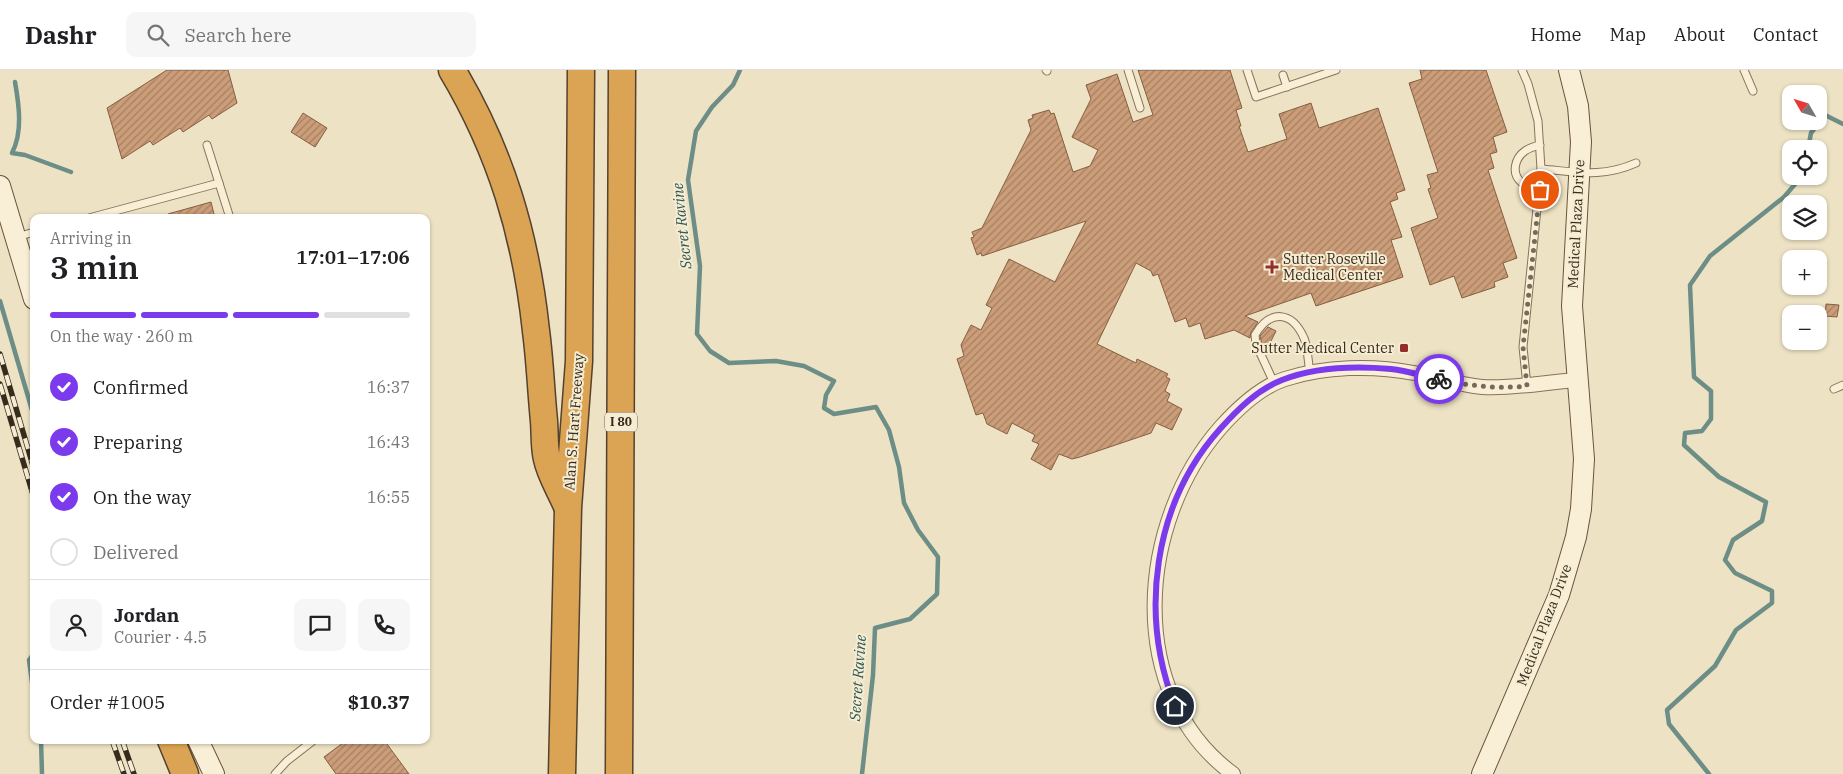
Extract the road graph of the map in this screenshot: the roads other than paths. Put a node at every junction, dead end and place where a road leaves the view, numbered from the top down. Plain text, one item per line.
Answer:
1 (452, 70) edge
2 (581, 70) edge
3 (622, 70) edge
4 (1128, 70) edge
5 (1247, 70) edge
6 (1336, 70) edge
7 (1522, 70) edge
8 (1569, 70) edge
9 (1744, 70) edge
10 (1283, 75) dead end
11 (1286, 87) junction
12 (1753, 91) dead end
13 (1140, 108) dead end
14 (1540, 144) junction
15 (207, 145) dead end
16 (1636, 163) dead end
17 (1542, 169) junction
18 (1580, 172) junction
19 (219, 183) junction
20 (0, 186) edge
21 (1540, 190) junction
22 (104, 214) edge
23 (229, 214) edge
24 (24, 235) edge
25 (30, 273) edge
26 (1310, 372) junction
27 (1577, 380) junction
28 (1274, 384) junction
29 (1843, 385) edge
30 (1527, 386) junction
31 (1834, 389) dead end
32 (568, 508) junction
33 (173, 744) edge
34 (200, 744) edge
35 (309, 744) edge
36 (185, 774) edge
37 (214, 774) edge
38 (275, 774) edge
39 (562, 774) edge
40 (619, 774) edge
41 (1233, 774) edge
42 (1482, 774) edge

1 - 32 highway
2 - 32 highway, Alan S. Hart Freeway
3 - 40 highway, I 80
4 - 13 lane
5 - 11 lane
6 - 11 lane
7 - 14 lane
8 - 18 street, Medical Plaza Drive
9 - 12 lane
10 - 11 lane
14 - 17 lane
14 - 21 lane
15 - 19 lane
16 - 18 lane
17 - 18 lane
17 - 21 lane
18 - 27 street, Medical Plaza Drive
19 - 22 lane
19 - 23 lane
20 - 24 street
21 - 30 lane
24 - 25 street
26 - 28 street
26 - 28 lane
26 - 30 street
27 - 30 street
27 - 42 street, Medical Plaza Drive
28 - 41 street
29 - 31 lane
32 - 39 highway, Alan S. Hart Freeway
33 - 36 highway
34 - 37 street
35 - 38 lane

